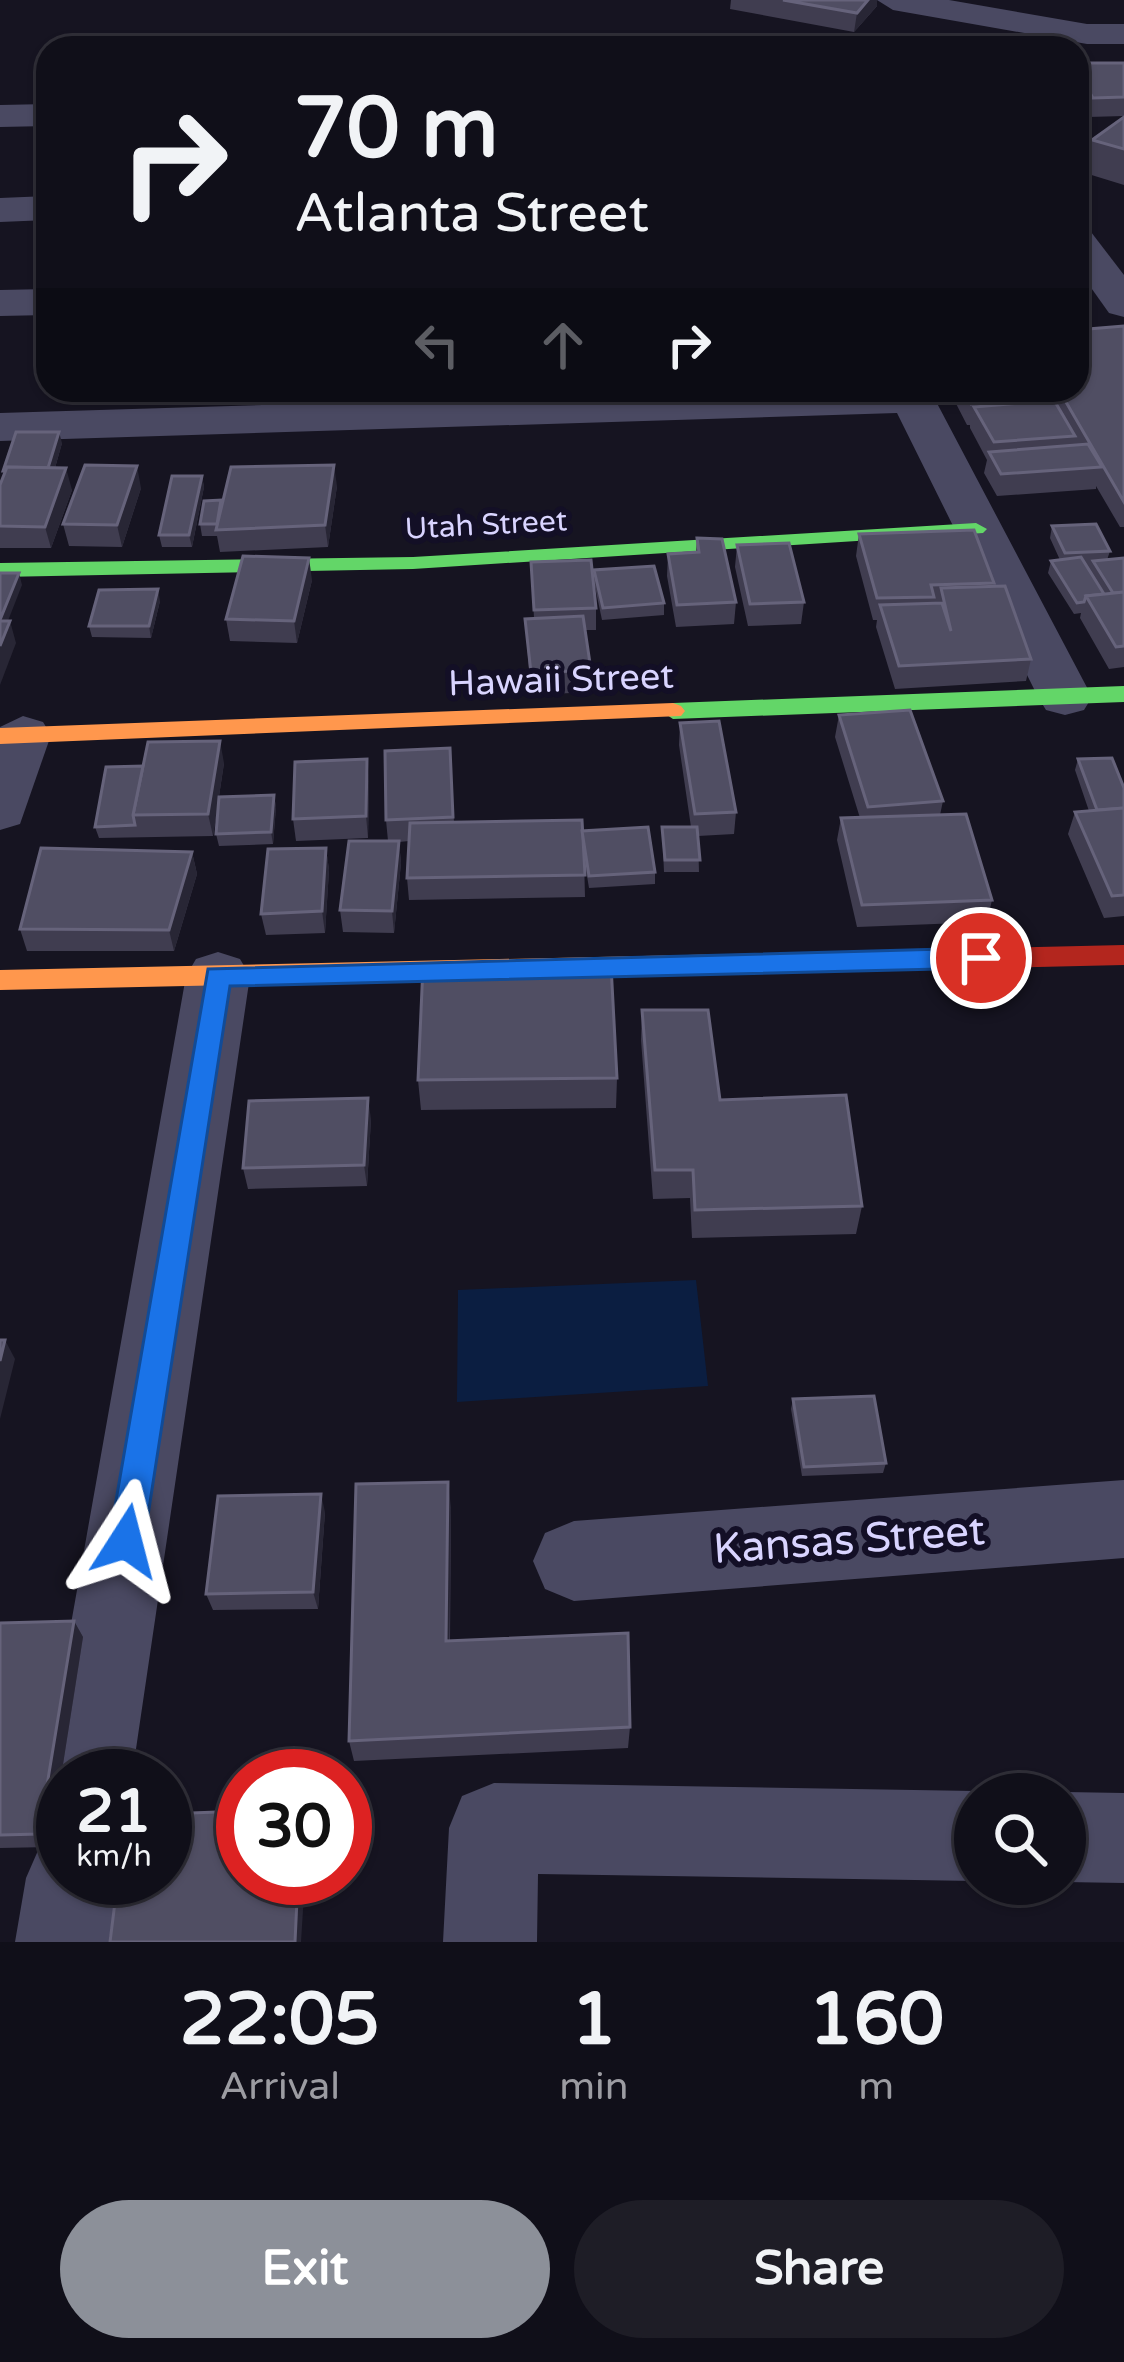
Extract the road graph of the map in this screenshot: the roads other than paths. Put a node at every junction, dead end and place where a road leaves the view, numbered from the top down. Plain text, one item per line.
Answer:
1 (893, 0) edge
2 (981, 22) edge
3 (1124, 34) edge
4 (36, 115) edge
5 (0, 116) edge
6 (36, 208) edge
7 (0, 210) edge
8 (1089, 243) edge
9 (1124, 245) edge
10 (1089, 257) edge
11 (36, 302) edge
12 (0, 303) edge
13 (1124, 304) edge
14 (711, 402) edge
15 (913, 402) edge
16 (0, 427) edge
17 (976, 530) junction
18 (0, 570) edge
19 (1124, 694) edge
20 (1065, 697) junction
21 (12, 736) edge
22 (0, 810) edge
23 (1124, 955) edge
24 (218, 976) junction
25 (0, 980) edge
26 (1124, 1519) edge
27 (574, 1561) dead end
28 (92, 1749) edge
29 (954, 1835) edge
30 (1086, 1837) edge
31 (1124, 1838) edge
32 (68, 1905) edge
33 (62, 1942) edge
34 (490, 1942) edge

1 - 2 street
2 - 3 street
4 - 5 street
6 - 7 street
8 - 9 street
10 - 13 street
11 - 12 street
14 - 16 street
15 - 17 street
17 - 18 street, Utah Street
17 - 20 street
19 - 20 street, Hawaii Street
20 - 21 street, Hawaii Street
21 - 22 street
23 - 24 street
24 - 25 street
24 - 28 street
26 - 27 street, Kansas Street
29 - 34 street
30 - 31 street
32 - 33 street

